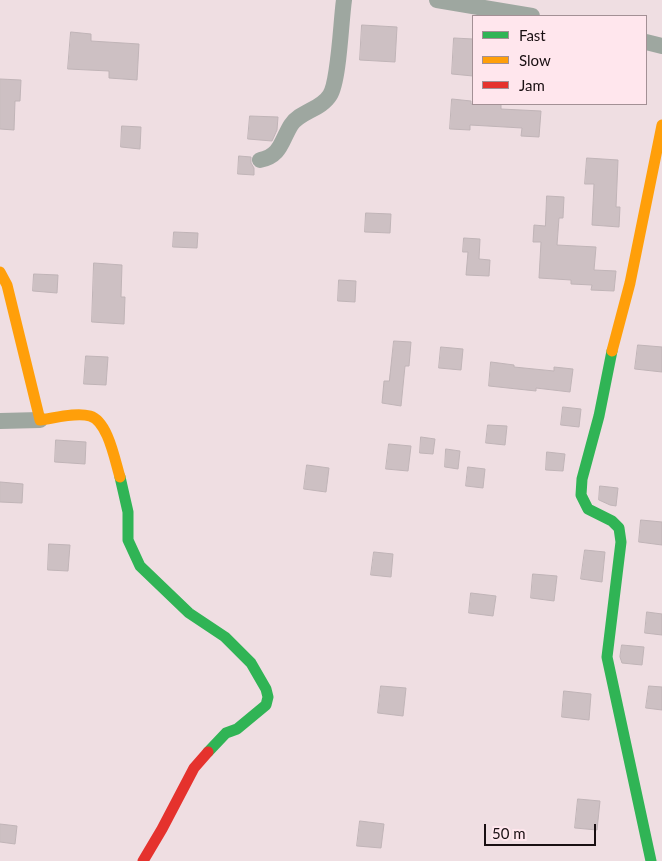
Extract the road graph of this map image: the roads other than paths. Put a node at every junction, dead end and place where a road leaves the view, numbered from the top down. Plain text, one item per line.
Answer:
1 (344, 0) edge
2 (437, 0) edge
3 (526, 15) edge
4 (647, 42) edge
5 (662, 46) edge
6 (662, 125) edge
7 (260, 160) dead end
8 (0, 272) edge
9 (40, 420) junction
10 (0, 422) edge
11 (143, 861) edge
12 (651, 861) edge

1 - 7 street
2 - 3 street
4 - 5 street
6 - 12 street
8 - 9 street
9 - 10 street
9 - 11 street

